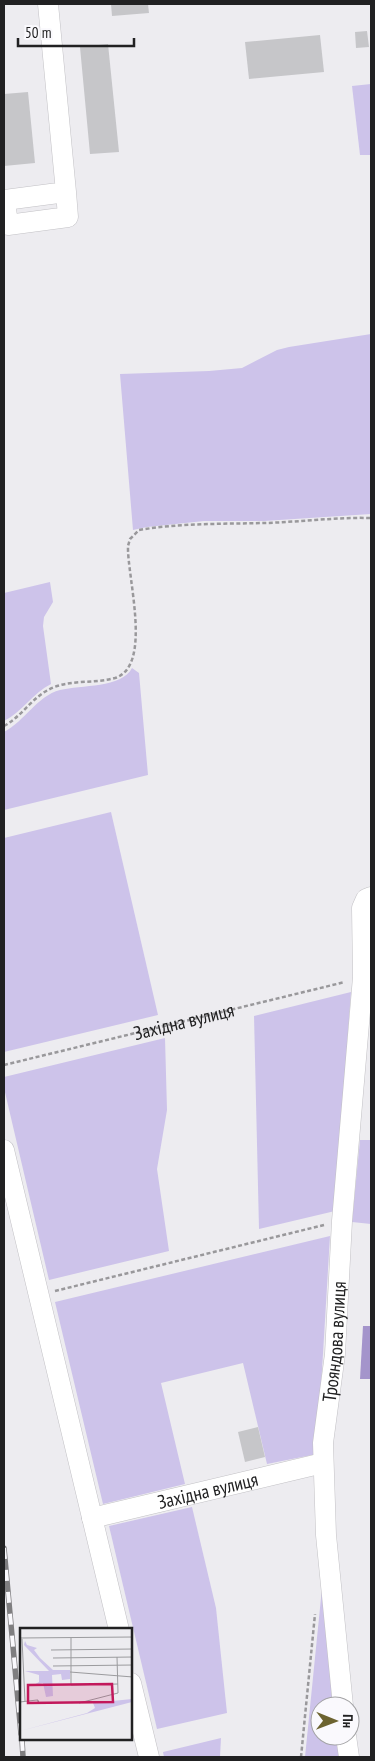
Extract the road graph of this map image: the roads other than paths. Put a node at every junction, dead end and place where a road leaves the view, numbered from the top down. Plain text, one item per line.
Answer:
1 (48, 4) edge
2 (66, 192) dead end
3 (371, 897) edge
4 (4, 1150) edge
5 (323, 1463) junction
6 (92, 1518) junction
7 (118, 1628) edge
8 (132, 1687) edge
9 (342, 1696) edge
10 (149, 1757) edge

1 - 2 street
3 - 5 street, Трояндова вулиця
4 - 6 street
5 - 6 street, Західна вулиця
5 - 9 street, Трояндова вулиця
6 - 7 street
8 - 10 street

